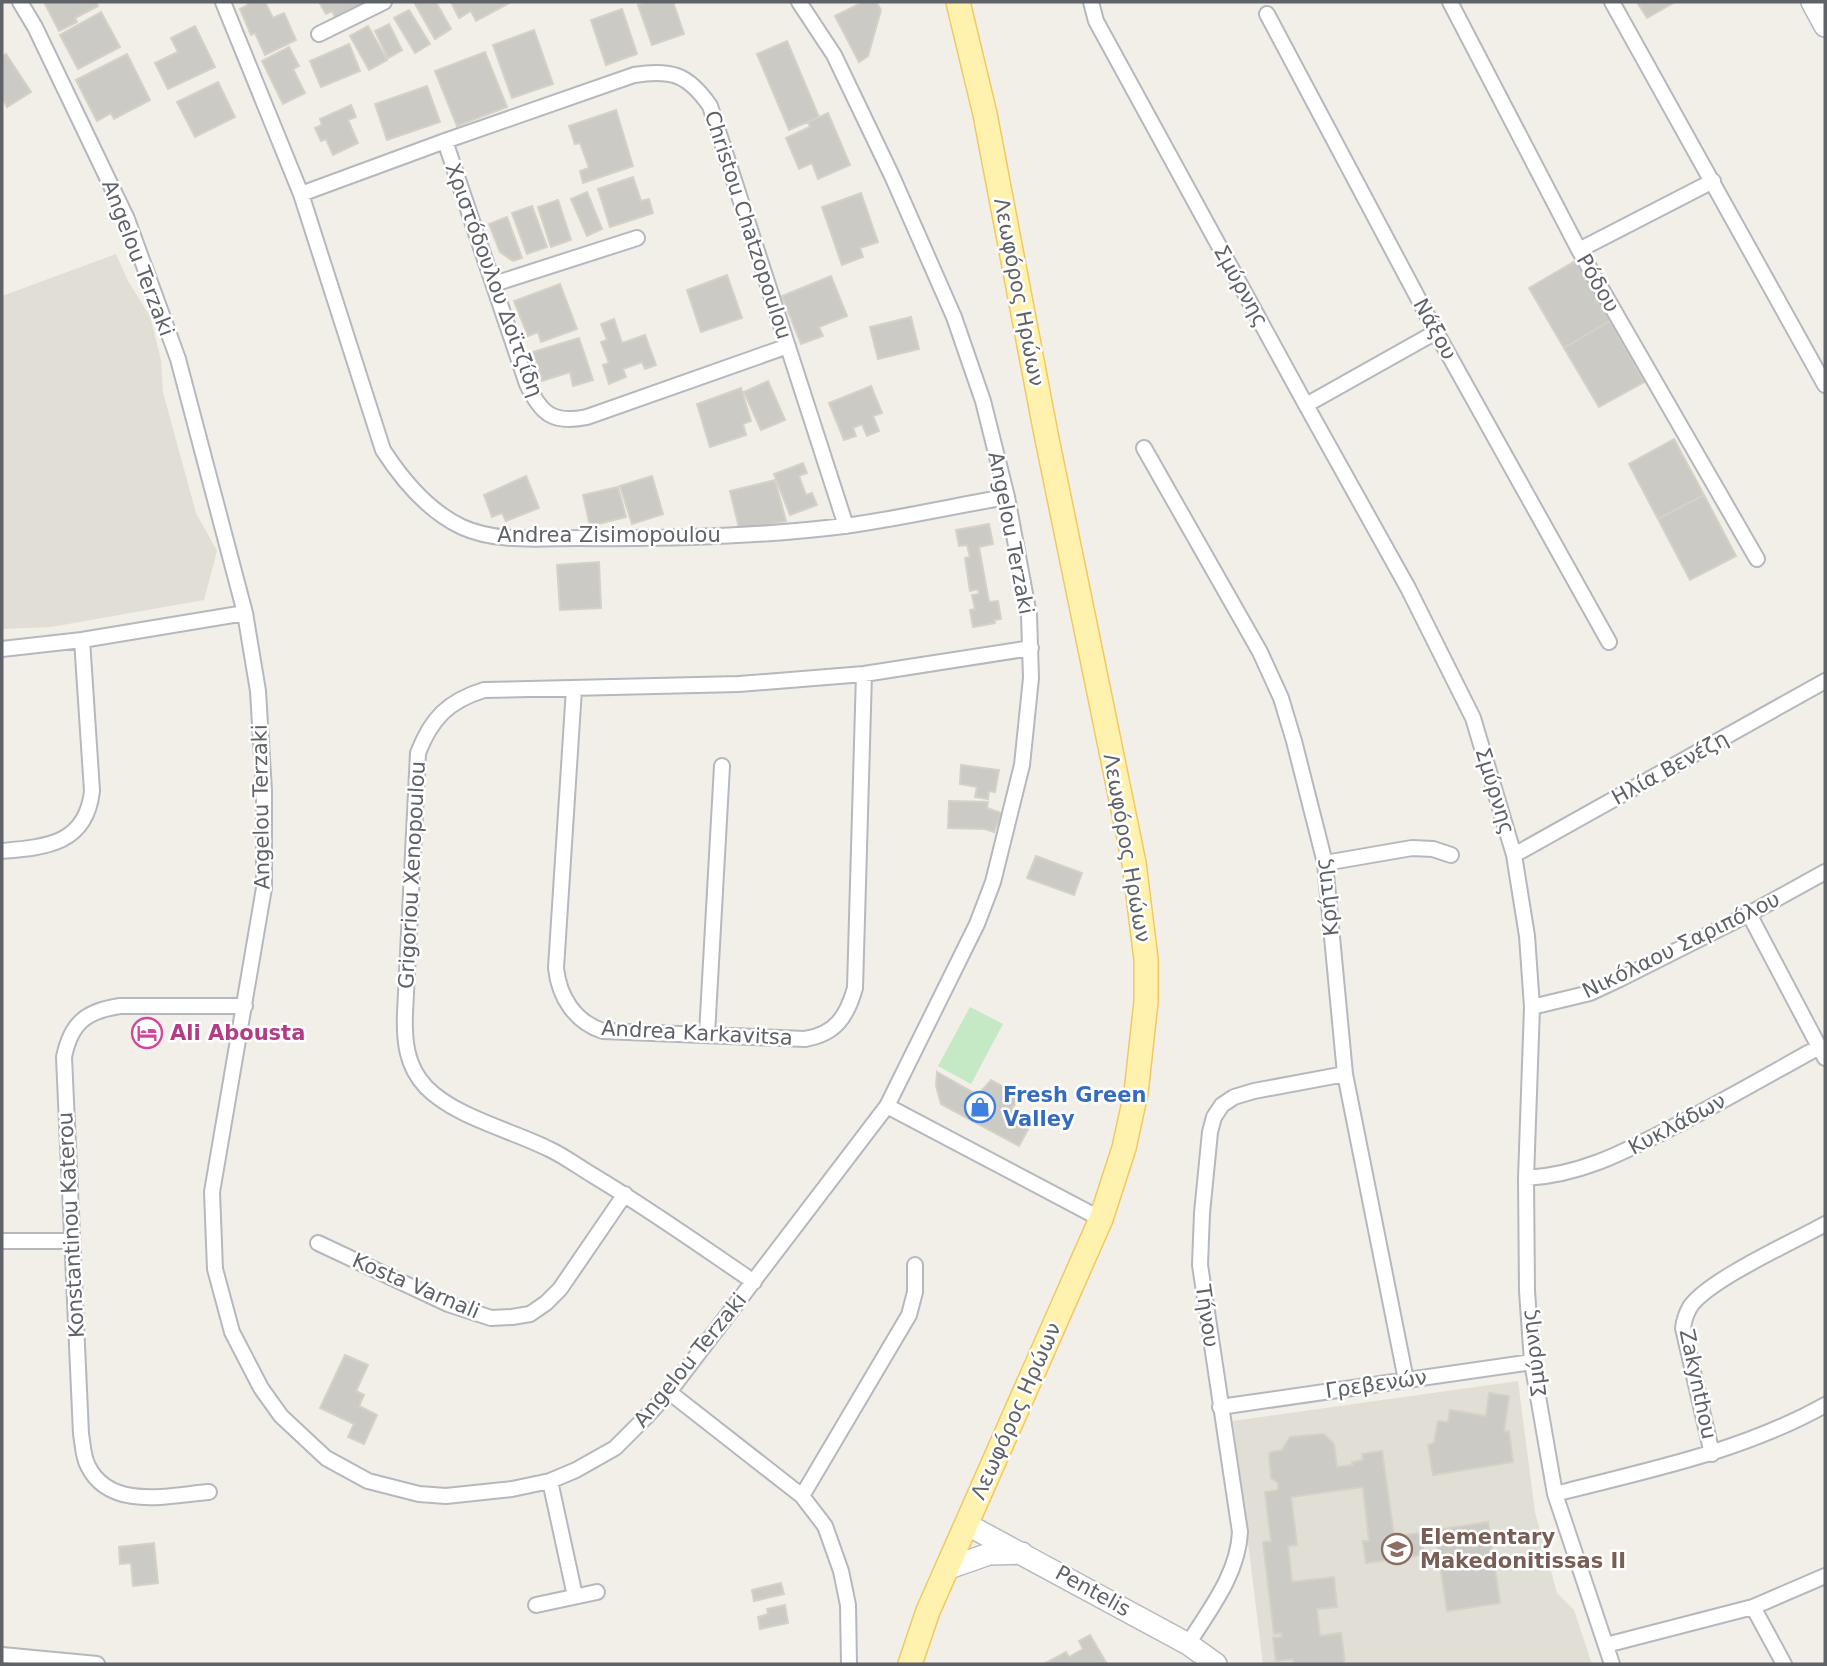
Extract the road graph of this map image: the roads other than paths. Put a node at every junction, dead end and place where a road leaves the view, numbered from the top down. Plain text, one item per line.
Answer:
1 (20, 2) edge
2 (223, 2) edge
3 (384, 2) edge
4 (799, 2) edge
5 (958, 2) edge
6 (1091, 2) edge
7 (1450, 2) edge
8 (1612, 2) edge
9 (1812, 2) edge
10 (1267, 13) dead end
11 (1825, 26) edge
12 (319, 34) dead end
13 (445, 141) junction
14 (1713, 181) junction
15 (301, 194) junction
16 (637, 238) dead end
17 (1579, 250) junction
18 (494, 284) junction
19 (1436, 332) junction
20 (788, 346) junction
21 (1825, 385) edge
22 (1306, 405) junction
23 (1144, 448) dead end
24 (1007, 497) junction
25 (846, 526) junction
26 (1757, 559) dead end
27 (245, 613) junction
28 (82, 640) junction
29 (1609, 642) dead end
30 (1031, 648) junction
31 (2, 649) edge
32 (864, 674) junction
33 (1825, 681) edge
34 (574, 689) junction
35 (722, 766) dead end
36 (2, 851) edge
37 (1514, 855) junction
38 (1451, 856) dead end
39 (1325, 863) junction
40 (1825, 872) edge
41 (1749, 914) junction
42 (245, 1006) junction
43 (1532, 1007) junction
44 (707, 1034) junction
45 (1822, 1053) edge
46 (1345, 1074) junction
47 (887, 1106) junction
48 (1526, 1178) junction
49 (625, 1194) junction
50 (1101, 1219) junction
51 (1825, 1224) edge
52 (2, 1241) edge
53 (71, 1241) junction
54 (318, 1243) dead end
55 (915, 1265) dead end
56 (754, 1282) junction
57 (1532, 1362) junction
58 (1406, 1380) junction
59 (668, 1392) junction
60 (1825, 1405) edge
61 (1220, 1407) junction
62 (1712, 1454) junction
63 (550, 1481) junction
64 (209, 1492) dead end
65 (1555, 1494) junction
66 (802, 1496) junction
67 (966, 1524) junction
68 (1024, 1553) junction
69 (946, 1569) junction
70 (1825, 1576) edge
71 (597, 1592) dead end
72 (575, 1596) junction
73 (536, 1605) dead end
74 (1753, 1608) junction
75 (1188, 1644) junction
76 (1606, 1644) junction
77 (2, 1654) edge
78 (97, 1664) edge
79 (849, 1664) edge
80 (910, 1664) edge
81 (1216, 1664) edge
82 (1612, 1664) edge
83 (1784, 1664) edge

1 - 27 street, Angelou Terzaki
2 - 15 street, Andrea Zisimopoulou
3 - 12 street
4 - 24 street, Angelou Terzaki
5 - 50 main road, Λεωφόρος Ηρώων
6 - 22 street, Σμύρνης
7 - 17 street, Ρόδου
8 - 14 street
9 - 11 street
10 - 19 street, Νάξου
13 - 15 street, Christou Chatzopoulou
13 - 18 street, Χριστόδουλου Δοϊτζίδη
13 - 20 street, Christou Chatzopoulou
14 - 17 street
14 - 21 street
15 - 25 street, Andrea Zisimopoulou
16 - 18 street
17 - 26 street, Ρόδου
18 - 20 street, Χριστόδουλου Δοϊτζίδη
19 - 22 street
19 - 29 street, Νάξου
20 - 25 street, Christou Chatzopoulou
22 - 37 street, Σμύρνης
23 - 39 street, Κρήτης
24 - 25 street, Andrea Zisimopoulou
24 - 30 street, Angelou Terzaki
27 - 28 street
27 - 42 street, Angelou Terzaki
28 - 31 street
28 - 36 street
30 - 32 street, Grigoriou Xenopoulou
30 - 47 street, Angelou Terzaki
32 - 34 street, Grigoriou Xenopoulou
32 - 44 street, Andrea Karkavitsa
33 - 37 street, Ηλία Βενέζη
34 - 44 street, Andrea Karkavitsa
34 - 49 street, Grigoriou Xenopoulou
35 - 44 street
37 - 43 street, Σμύρνης
38 - 39 street
39 - 46 street, Κρήτης
40 - 41 street, Νικόλαου Σαριπόλου
41 - 43 street, Νικόλαου Σαριπόλου
41 - 45 street
42 - 53 street, Konstantinou Katerou
42 - 63 street, Angelou Terzaki
43 - 48 street, Σμύρνης
45 - 48 street, Κυκλάδων
46 - 58 street, Κρήτης
46 - 61 street, Τήνου
47 - 50 street
47 - 56 street, Angelou Terzaki
48 - 57 street, Σμύρνης
49 - 54 street, Kosta Varnali
49 - 56 street, Grigoriou Xenopoulou
50 - 67 main road, Λεωφόρος Ηρώων
51 - 62 street, Zakynthou
52 - 53 street
53 - 64 street, Konstantinou Katerou
55 - 66 street
56 - 59 street, Angelou Terzaki
57 - 58 street, Γρεβενών
57 - 65 street, Σμύρνης
58 - 61 street, Γρεβενών
59 - 63 street, Angelou Terzaki
59 - 66 street
60 - 62 street
61 - 75 street, Τήνου
62 - 65 street
63 - 72 street
65 - 76 street, Σμύρνης
66 - 79 street
67 - 68 street, Pentelis
67 - 69 main road, Λεωφόρος Ηρώων
68 - 69 street
68 - 75 street, Pentelis
69 - 80 main road, Λεωφόρος Ηρώων
70 - 74 street
71 - 72 street
72 - 73 street
74 - 76 street
74 - 83 street
75 - 81 street, Pentelis
76 - 82 street, Σμύρνης
77 - 78 street

